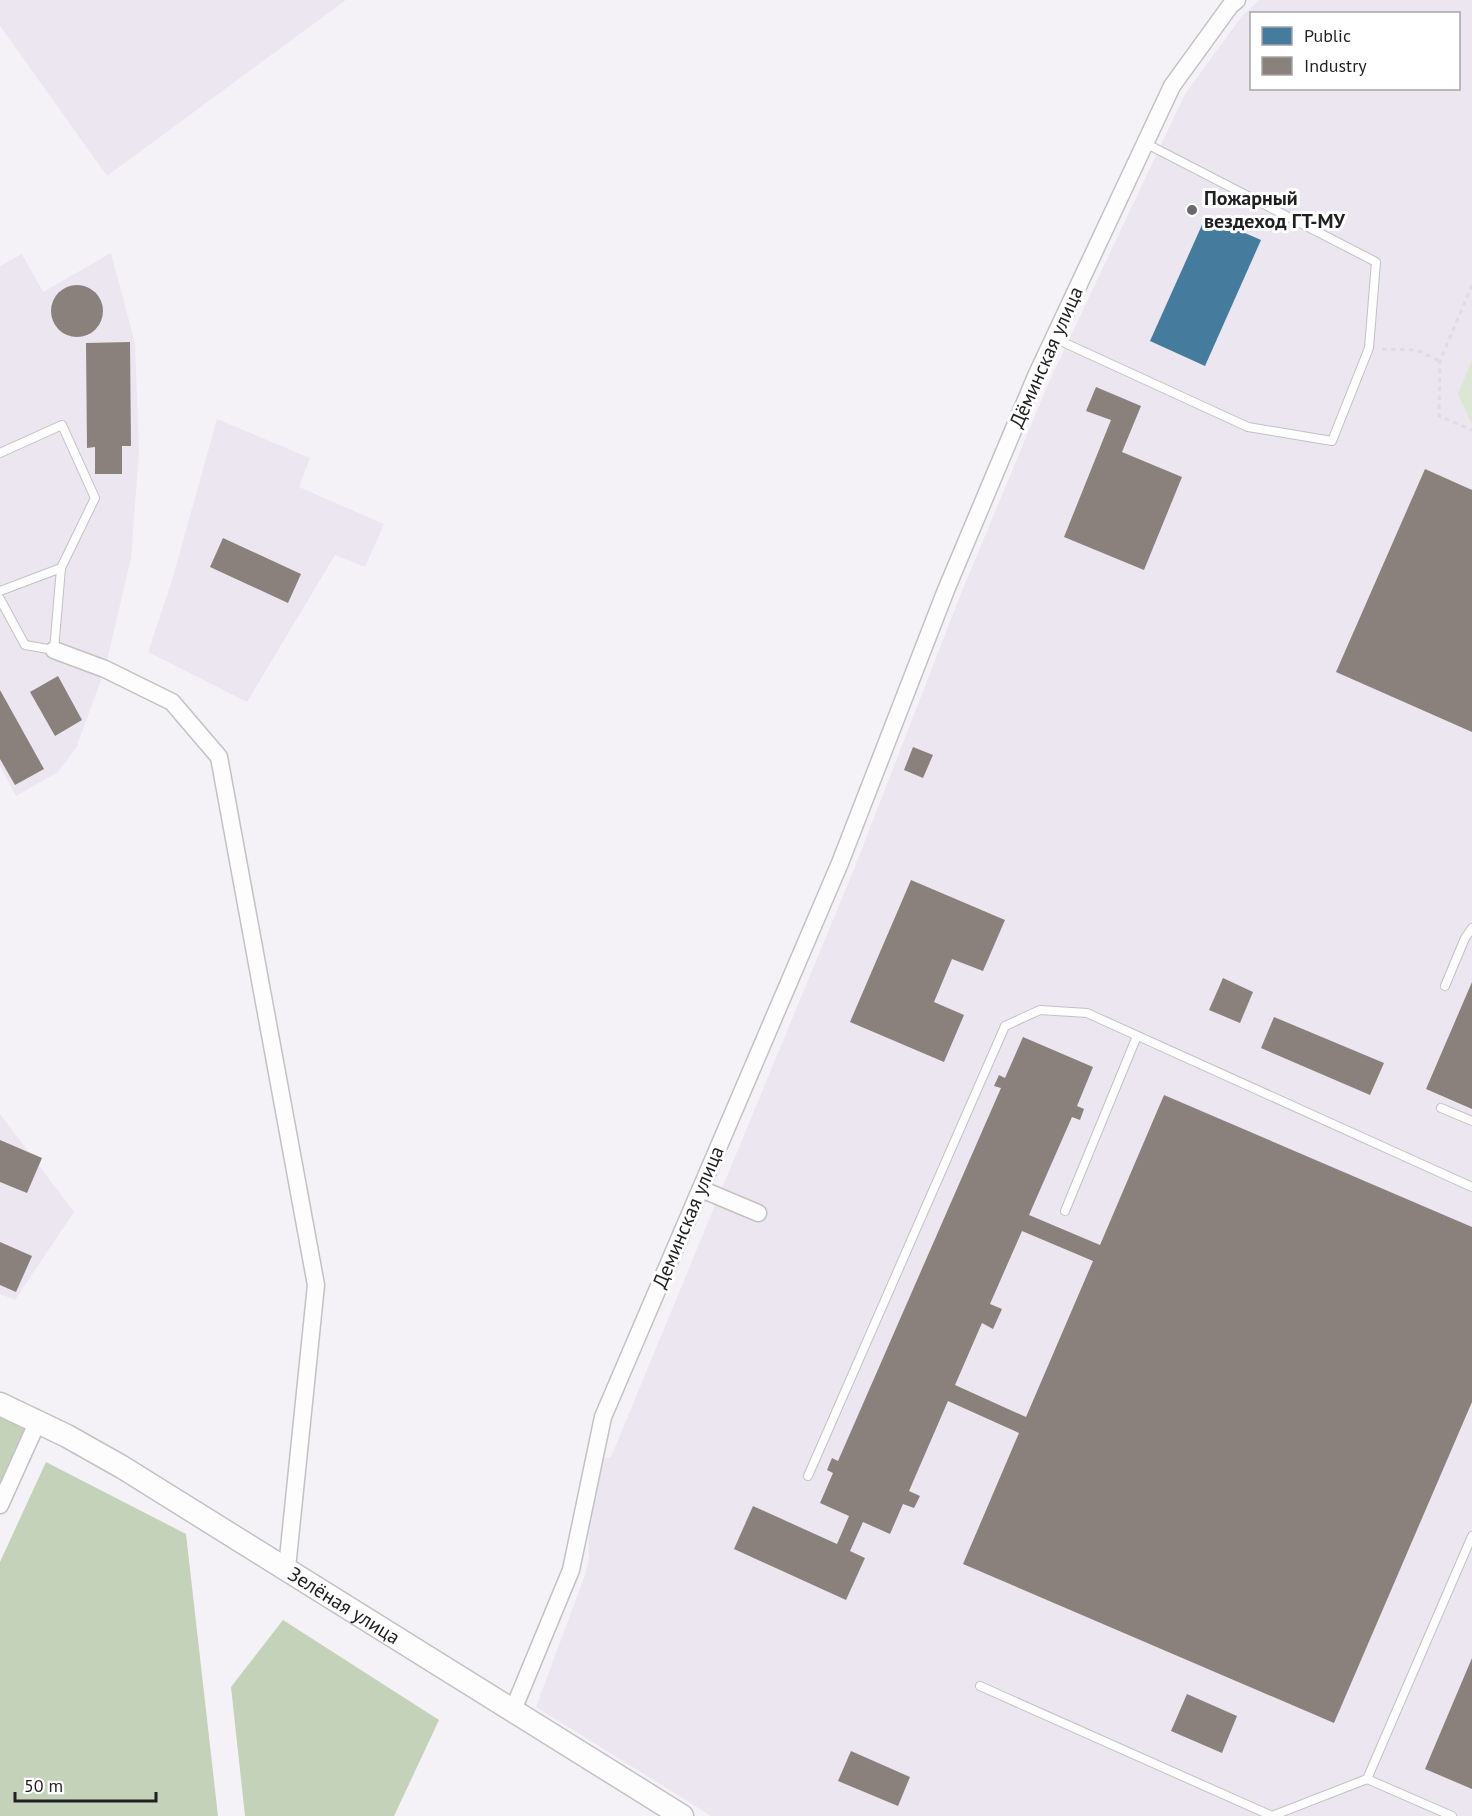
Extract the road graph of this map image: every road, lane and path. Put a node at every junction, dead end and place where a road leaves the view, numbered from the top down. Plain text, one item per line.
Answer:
1 (1237, 0) edge
2 (1145, 142) junction
3 (1472, 285) edge
4 (1054, 338) junction
5 (1369, 348) junction
6 (1440, 361) junction
7 (1472, 430) edge
8 (0, 453) edge
9 (61, 568) junction
10 (0, 591) edge
11 (0, 599) edge
12 (54, 650) junction
13 (891, 732) joint
14 (1472, 928) edge
15 (1445, 986) dead end
16 (1137, 1036) junction
17 (1441, 1108) dead end
18 (1472, 1121) edge
19 (1472, 1187) edge
20 (700, 1189) junction
21 (1065, 1211) dead end
22 (758, 1213) dead end
23 (0, 1404) edge
24 (38, 1420) junction
25 (808, 1476) dead end
26 (0, 1504) edge
27 (1472, 1536) edge
28 (287, 1568) junction
29 (980, 1686) dead end
30 (513, 1710) junction
31 (1367, 1779) junction
32 (682, 1816) edge
33 (1452, 1816) edge

1 - 2 street, Дёминская улица
2 - 4 street, Дёминская улица
2 - 5 lane
3 - 6 path
4 - 5 lane
4 - 13 street, Дёминская улица
5 - 6 path
6 - 7 path
8 - 9 lane
9 - 10 lane
9 - 12 lane
11 - 12 lane
12 - 28 street
13 - 20 street, Деминская улица
14 - 15 lane
16 - 19 lane
16 - 21 lane
16 - 25 lane
17 - 18 lane
20 - 22 street
20 - 30 street, Деминская улица
23 - 24 street, Зелёная улица
24 - 26 street
24 - 28 street, Зелёная улица
27 - 31 lane
28 - 30 street, Зелёная улица
29 - 31 lane
30 - 32 street, Зелёная улица
31 - 33 lane

